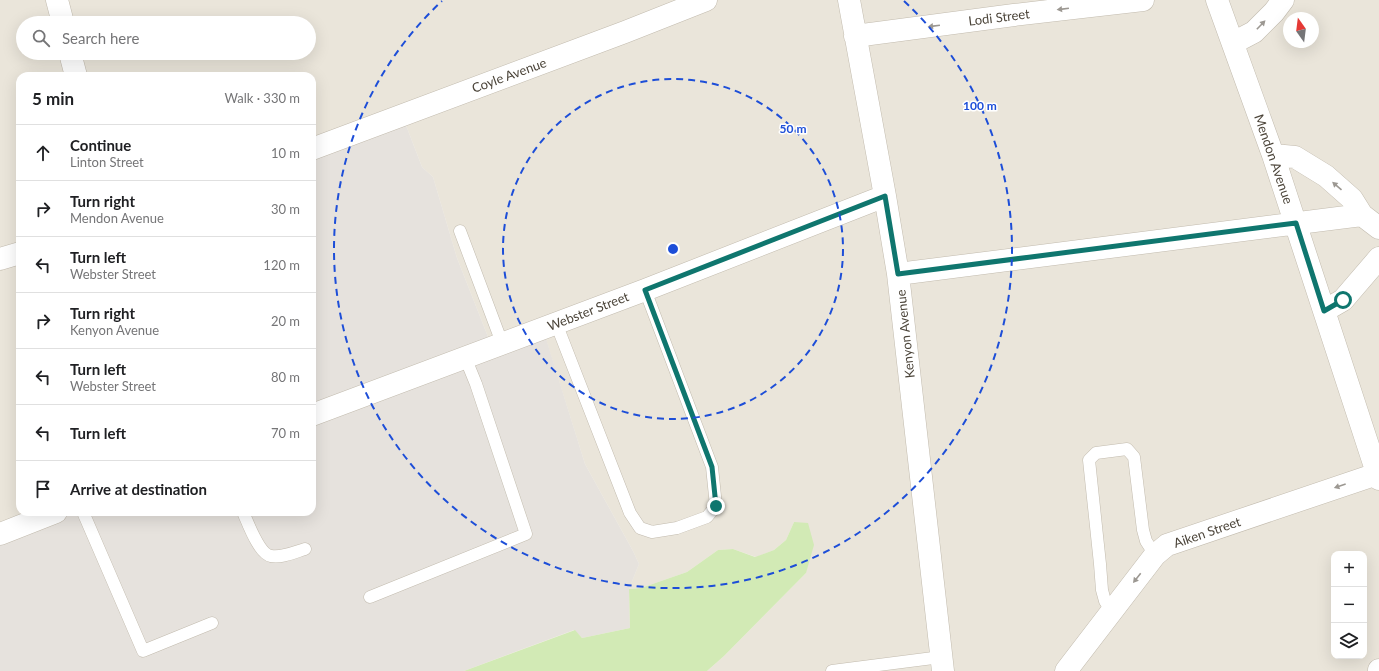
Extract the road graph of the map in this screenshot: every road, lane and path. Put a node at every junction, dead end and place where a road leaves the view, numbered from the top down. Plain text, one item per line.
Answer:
1 (57, 0) edge
2 (706, 0) edge
3 (849, 0) edge
4 (1143, 0) edge
5 (1217, 0) edge
6 (1283, 0) edge
7 (61, 16) edge
8 (856, 36) junction
9 (1233, 43) junction
10 (72, 60) edge
11 (75, 72) edge
12 (316, 148) edge
13 (1273, 155) junction
14 (885, 196) junction
15 (1362, 215) junction
16 (1296, 223) junction
17 (1379, 228) edge
18 (460, 231) dead end
19 (16, 254) edge
20 (1379, 258) edge
21 (0, 260) edge
22 (898, 274) junction
23 (645, 290) junction
24 (1324, 311) junction
25 (556, 323) junction
26 (502, 343) junction
27 (465, 357) junction
28 (316, 413) edge
29 (1378, 476) edge
30 (46, 516) edge
31 (85, 516) edge
32 (245, 516) edge
33 (0, 534) edge
34 (305, 549) dead end
35 (1155, 554) junction
36 (370, 597) dead end
37 (1112, 611) junction
38 (212, 623) dead end
39 (942, 664) edge
40 (832, 671) edge
41 (1066, 671) edge

1 - 7 street
2 - 12 street, Coyle Avenue
3 - 8 street, Kenyon Avenue
4 -> 8 street, Lodi Street
5 - 9 street, Mendon Avenue
9 -> 6 street
8 - 14 street, Kenyon Avenue
9 - 13 street, Mendon Avenue
10 - 11 street
15 -> 13 street
13 - 16 street, Mendon Avenue
14 - 22 street, Kenyon Avenue
14 - 23 street, Webster Street
15 - 16 street
15 - 17 street
16 - 22 street
16 - 24 street, Mendon Avenue
18 - 26 lane
19 - 21 street
20 - 24 street
22 - 39 street, Kenyon Avenue
23 - 25 street, Webster Street
23 - 25 lane
24 - 29 street, Mendon Avenue
25 - 26 street, Webster Street
26 - 27 street, Webster Street
27 - 28 street, Webster Street
27 - 36 lane
29 -> 35 street, Aiken Street
30 - 33 street
31 - 38 lane
32 - 34 lane
35 -> 37 street, Aiken Street
35 - 37 lane
37 - 41 street, Aiken Street
39 - 40 lane

